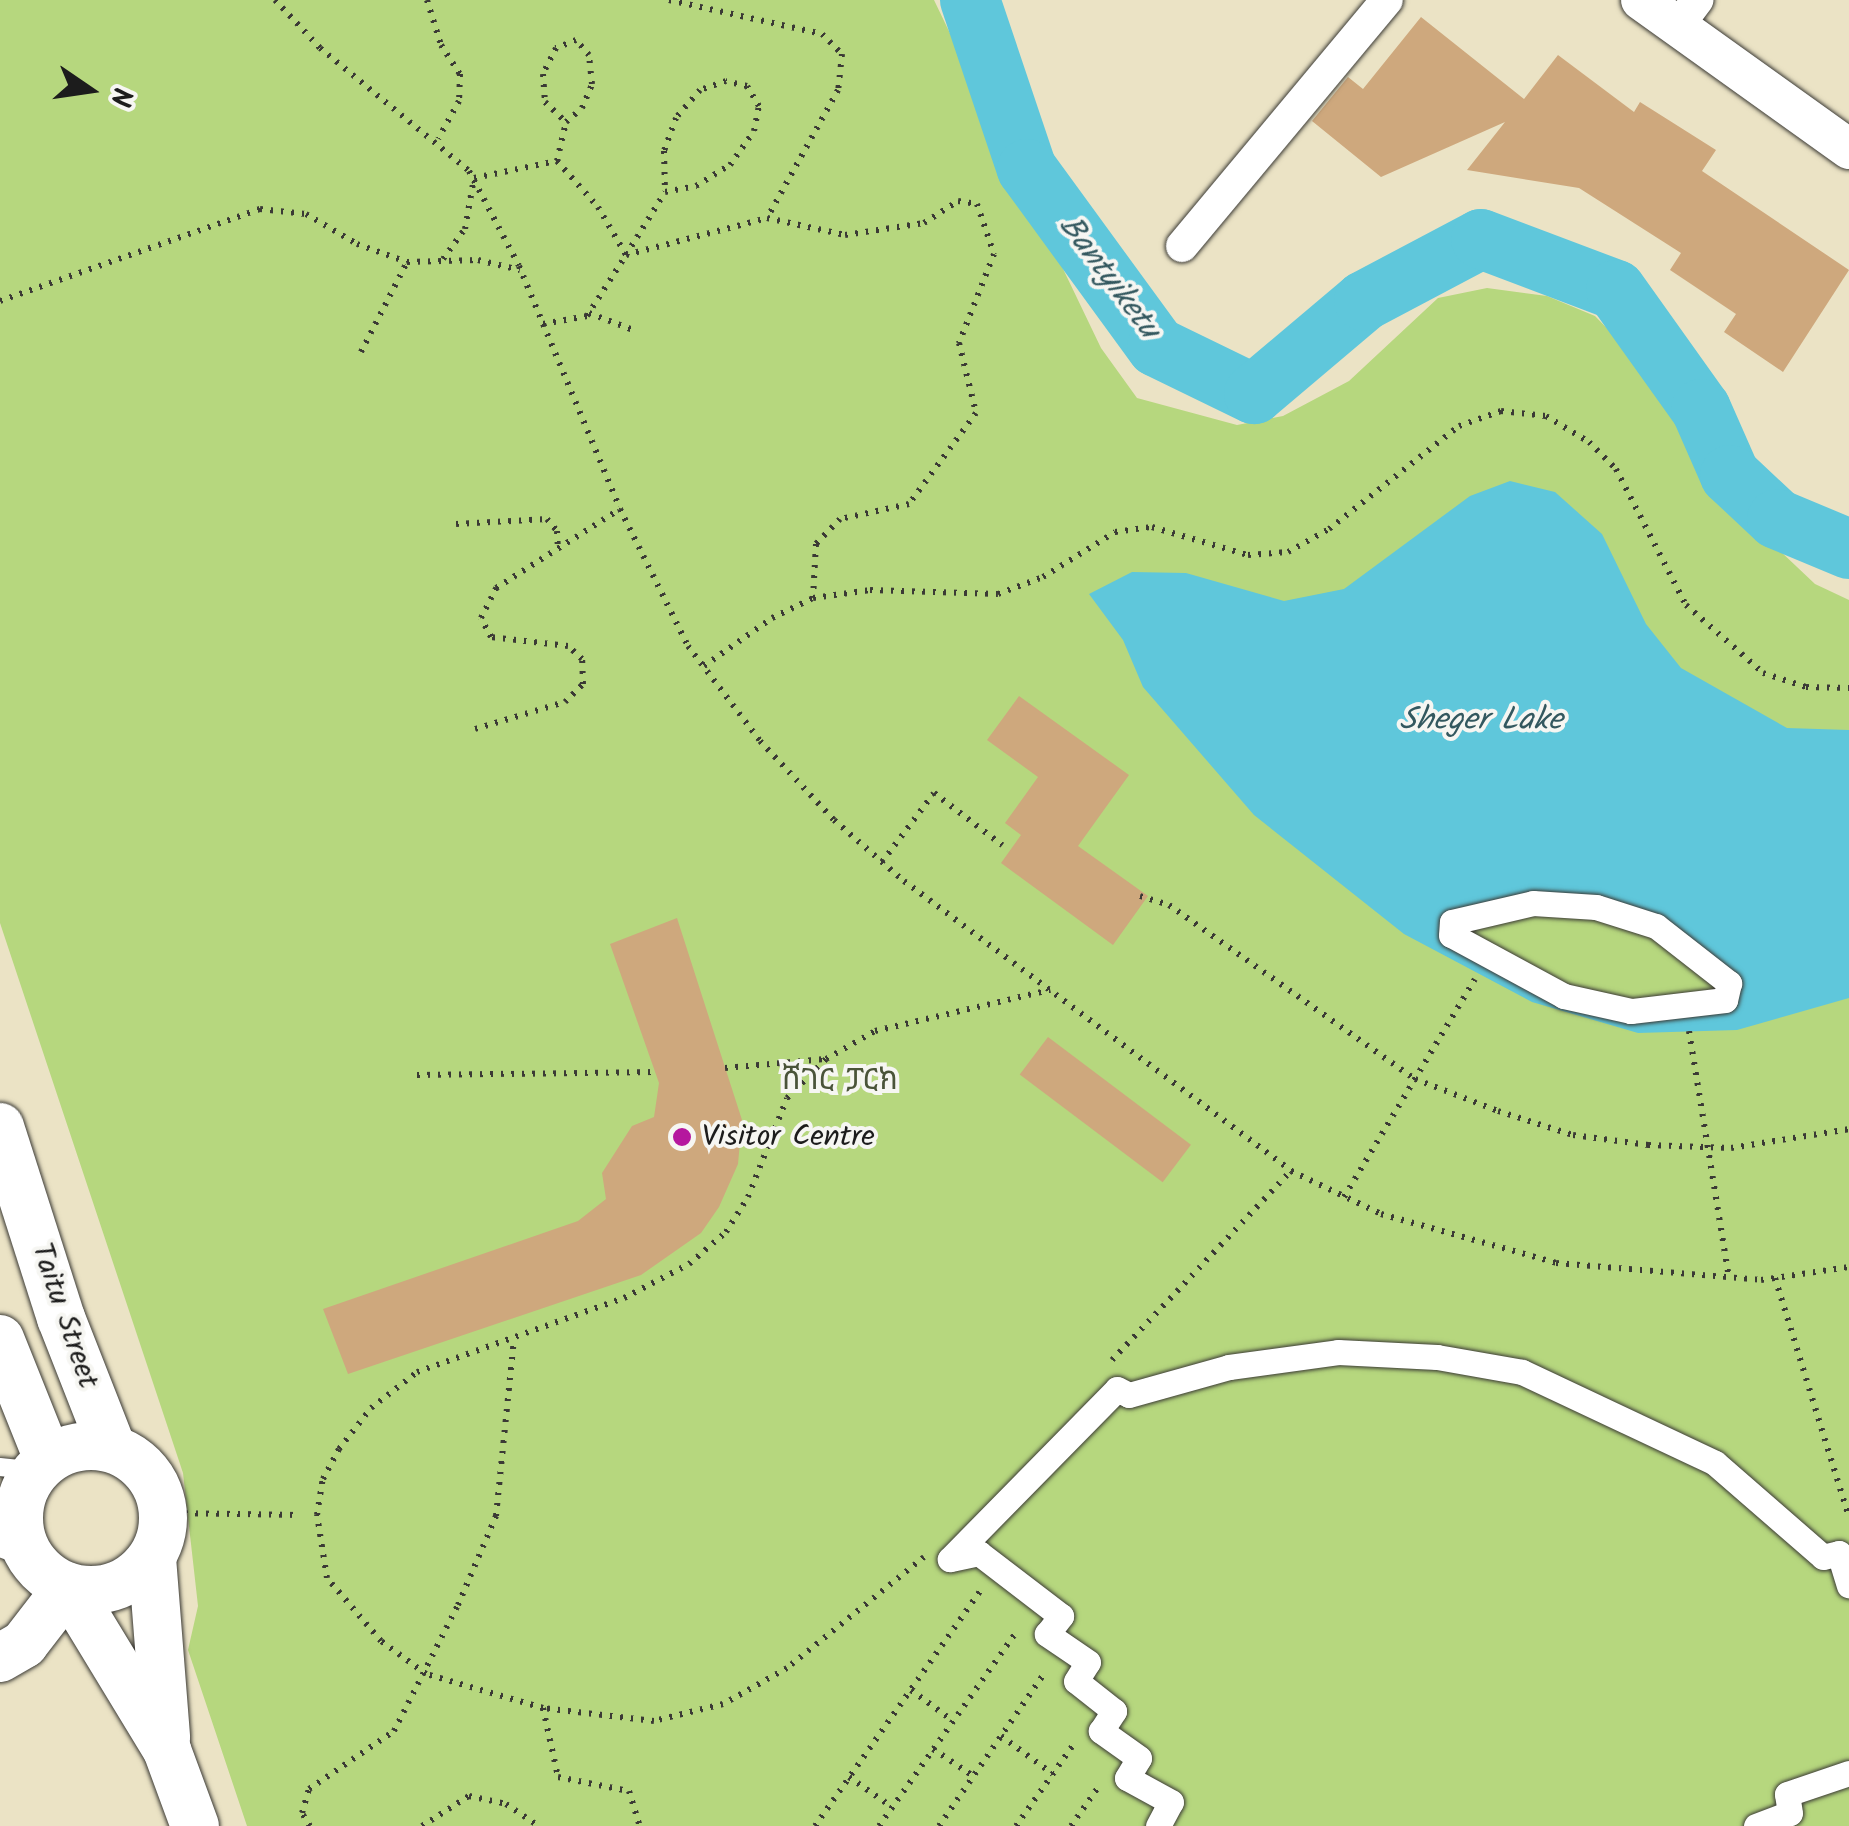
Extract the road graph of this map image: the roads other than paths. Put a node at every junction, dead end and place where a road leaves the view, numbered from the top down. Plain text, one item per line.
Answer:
1 (1386, 0) edge
2 (1641, 0) edge
3 (1687, 14) edge
4 (1849, 149) edge
5 (1182, 246) dead end
6 (1729, 983) joint
7 (0, 1128) edge
8 (4, 1363) edge
9 (112, 1448) junction
10 (28, 1466) edge
11 (158, 1535) junction
12 (25, 1569) edge
13 (1849, 1586) edge
14 (0, 1658) edge
15 (167, 1750) junction
16 (1849, 1772) edge
17 (194, 1826) edge
18 (1158, 1826) edge
19 (1756, 1826) edge

1 - 5 street
2 - 3 street
3 - 4 street
6 - 6 street
7 - 9 main road, Taitu Street
8 - 10 main road
9 - 10 main road
9 - 11 main road
10 - 12 main road
11 - 12 main road
11 - 15 main road
12 - 14 main road
12 - 15 main road
13 - 18 street
15 - 17 main road
16 - 19 street

